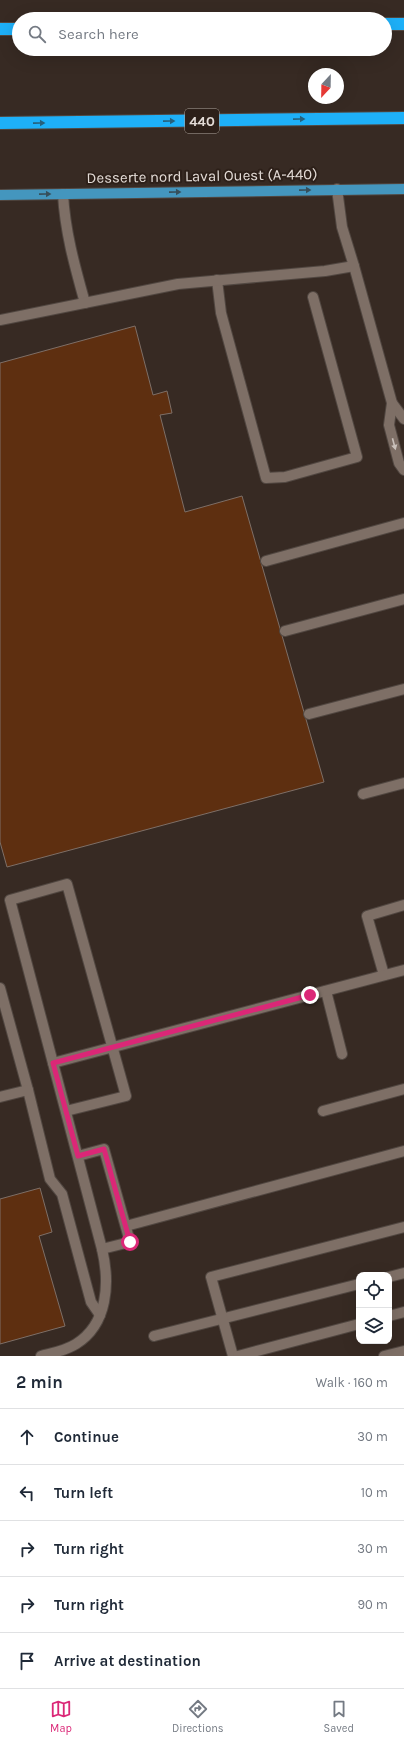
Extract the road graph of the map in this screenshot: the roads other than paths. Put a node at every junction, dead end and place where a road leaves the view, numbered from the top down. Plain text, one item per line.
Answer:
1 (392, 24) edge
2 (404, 24) edge
3 (0, 29) edge
4 (12, 29) edge
5 (404, 118) edge
6 (0, 123) edge
7 (337, 189) junction
8 (404, 189) edge
9 (63, 194) junction
10 (2, 195) edge
11 (354, 266) junction
12 (217, 280) junction
13 (313, 297) dead end
14 (85, 303) junction
15 (0, 320) edge
16 (392, 403) junction
17 (404, 419) edge
18 (404, 470) edge
19 (404, 523) edge
20 (266, 561) dead end
21 (404, 599) edge
22 (285, 631) dead end
23 (404, 688) edge
24 (310, 714) dead end
25 (404, 783) edge
26 (363, 794) dead end
27 (404, 905) edge
28 (404, 970) edge
29 (384, 975) junction
30 (0, 988) edge
31 (326, 990) junction
32 (112, 1047) junction
33 (342, 1054) dead end
34 (53, 1063) junction
35 (404, 1089) edge
36 (28, 1090) junction
37 (0, 1097) edge
38 (66, 1111) junction
39 (323, 1111) dead end
40 (404, 1151) edge
41 (78, 1156) junction
42 (126, 1226) junction
43 (404, 1227) edge
44 (102, 1249) junction
45 (404, 1273) edge
46 (392, 1276) edge
47 (356, 1285) edge
48 (404, 1312) edge
49 (100, 1315) junction
50 (392, 1315) edge
51 (222, 1318) junction
52 (356, 1325) edge
53 (154, 1336) dead end
54 (404, 1351) edge
55 (40, 1356) edge
56 (233, 1356) edge
57 (238, 1356) edge
58 (384, 1356) edge

1 - 2 highway
3 - 4 highway
6 -> 5 highway, 440
7 - 8 main road, Desserte nord Laval Ouest (A-440)
9 -> 7 main road, Desserte nord Laval Ouest (A-440)
7 - 11 lane
10 -> 9 main road, Desserte nord Laval Ouest (A-440)
9 - 14 lane
11 - 12 lane
11 - 16 lane
12 - 13 lane
12 - 14 lane
14 - 15 lane
16 - 17 lane
16 -> 18 lane
19 - 20 lane
21 - 22 lane
23 - 24 lane
25 - 26 lane
27 - 29 lane
28 - 29 lane
29 - 31 lane
30 - 36 lane
31 - 32 lane
31 - 33 lane
32 - 34 lane
32 - 34 lane
32 - 38 lane
34 - 38 lane
35 - 39 lane
36 - 37 lane
36 - 49 lane
38 - 41 lane
40 - 42 lane
41 - 42 lane
41 - 44 lane
42 - 44 lane
43 - 51 lane
44 - 49 lane
45 - 46 lane
47 - 51 lane
48 - 50 lane
49 - 55 lane
51 - 53 lane
51 - 56 lane
52 - 57 lane
54 - 58 lane

